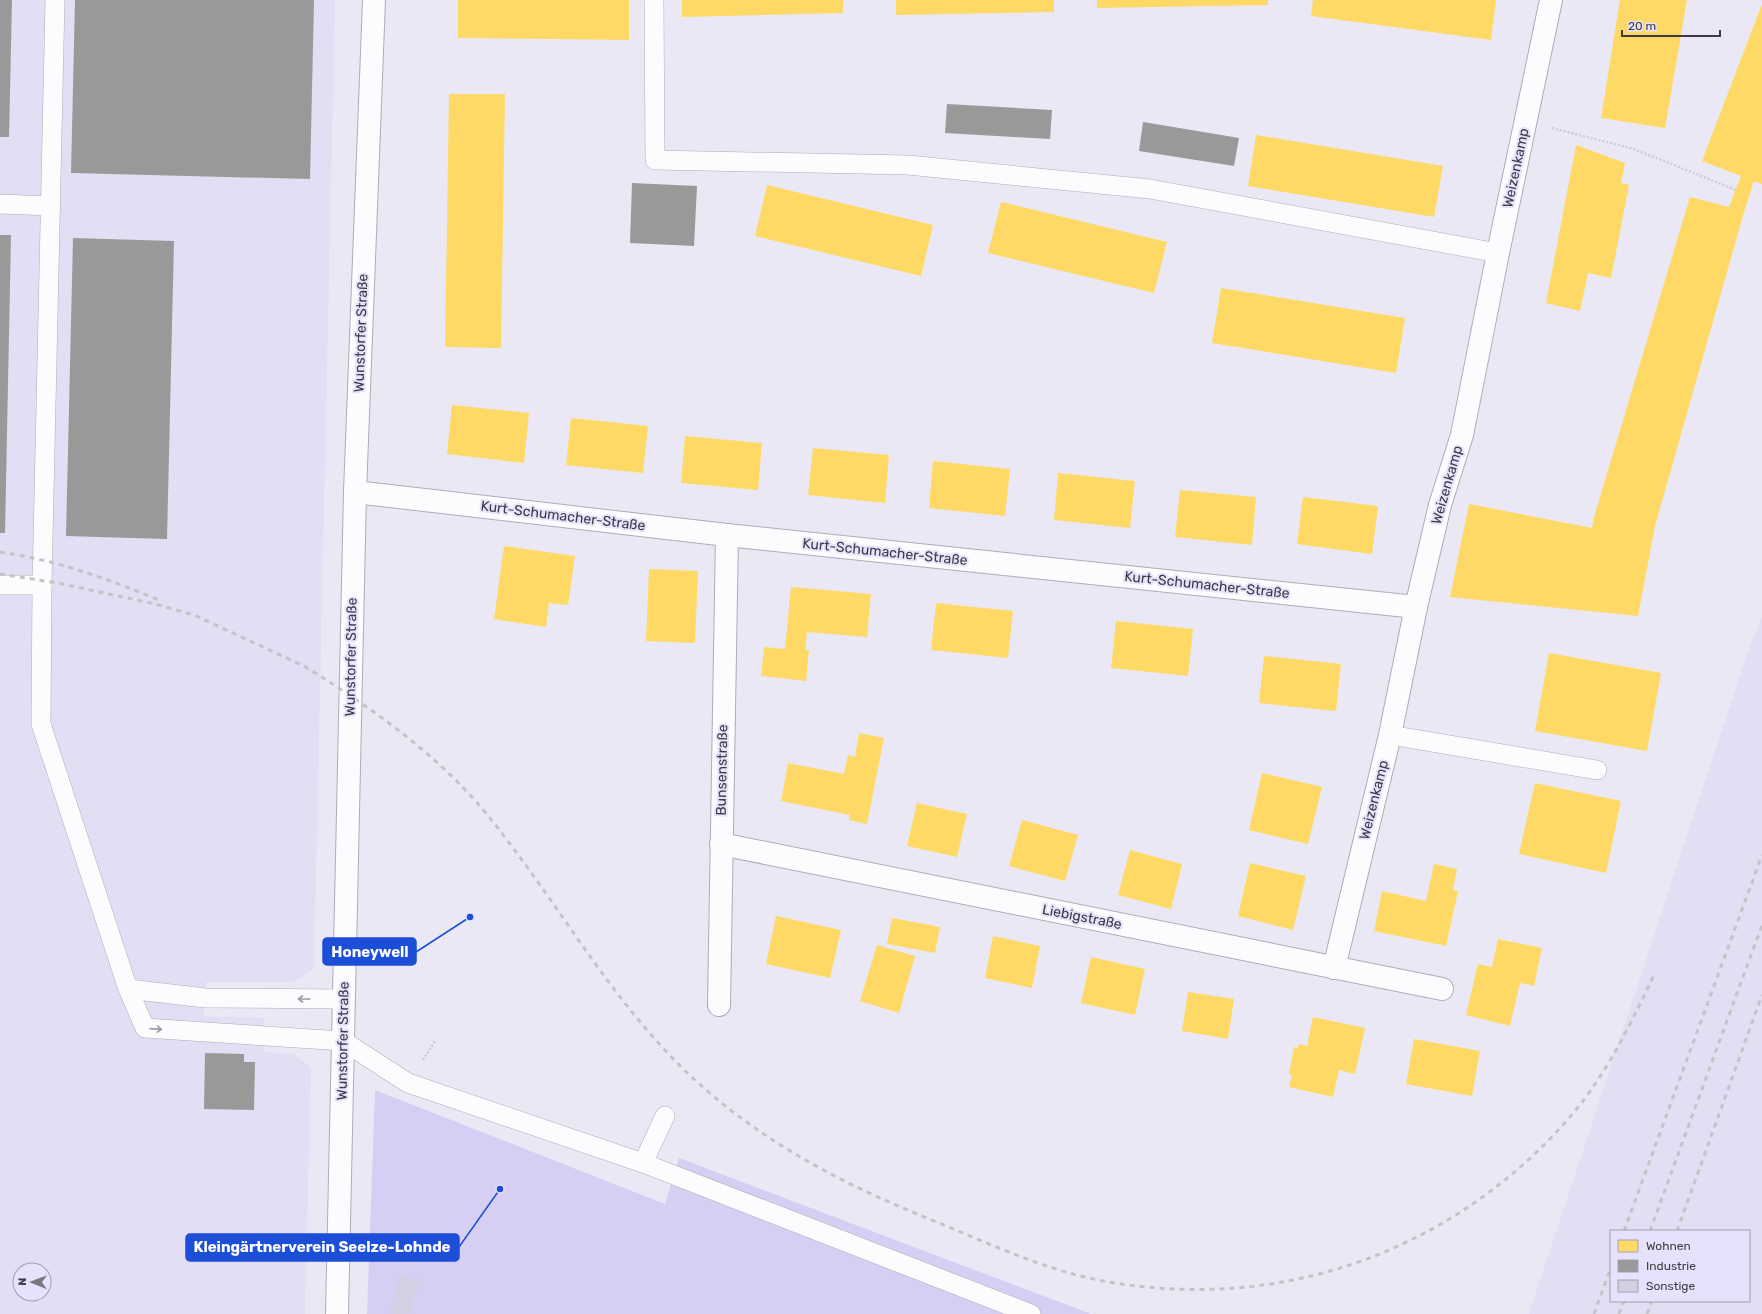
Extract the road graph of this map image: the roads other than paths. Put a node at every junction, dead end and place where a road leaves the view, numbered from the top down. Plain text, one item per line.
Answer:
1 (55, 0) edge
2 (374, 0) edge
3 (654, 0) edge
4 (1552, 0) edge
5 (0, 204) edge
6 (51, 206) junction
7 (1498, 253) junction
8 (355, 492) junction
9 (726, 535) junction
10 (0, 585) edge
11 (42, 585) junction
12 (1416, 607) junction
13 (1390, 735) junction
14 (1598, 770) dead end
15 (721, 844) junction
16 (1334, 968) junction
17 (128, 989) junction
18 (1442, 989) dead end
19 (343, 999) junction
20 (719, 1005) dead end
21 (343, 1041) junction
22 (665, 1116) dead end
23 (643, 1163) junction
24 (337, 1314) edge
25 (1031, 1314) edge

1 - 6 lane
2 - 8 street, Wunstorfer Straße
3 - 7 lane
4 - 7 street, Weizenkamp
5 - 6 lane
6 - 11 lane
7 - 12 street, Weizenkamp
8 - 9 street, Kurt-Schumacher-Straße
8 - 19 street, Wunstorfer Straße
9 - 12 street, Kurt-Schumacher-Straße
9 - 15 street, Bunsenstraße
10 - 11 lane
11 - 17 lane
12 - 13 street, Weizenkamp
13 - 14 lane
13 - 16 street, Weizenkamp
15 - 16 street, Liebigstraße
15 - 20 street, Bunsenstraße
16 - 18 street, Liebigstraße
19 -> 17 lane
17 -> 21 lane
19 - 21 street, Wunstorfer Straße
21 - 23 lane
21 - 24 street, Wunstorfer Straße
22 - 23 lane
23 - 25 lane

